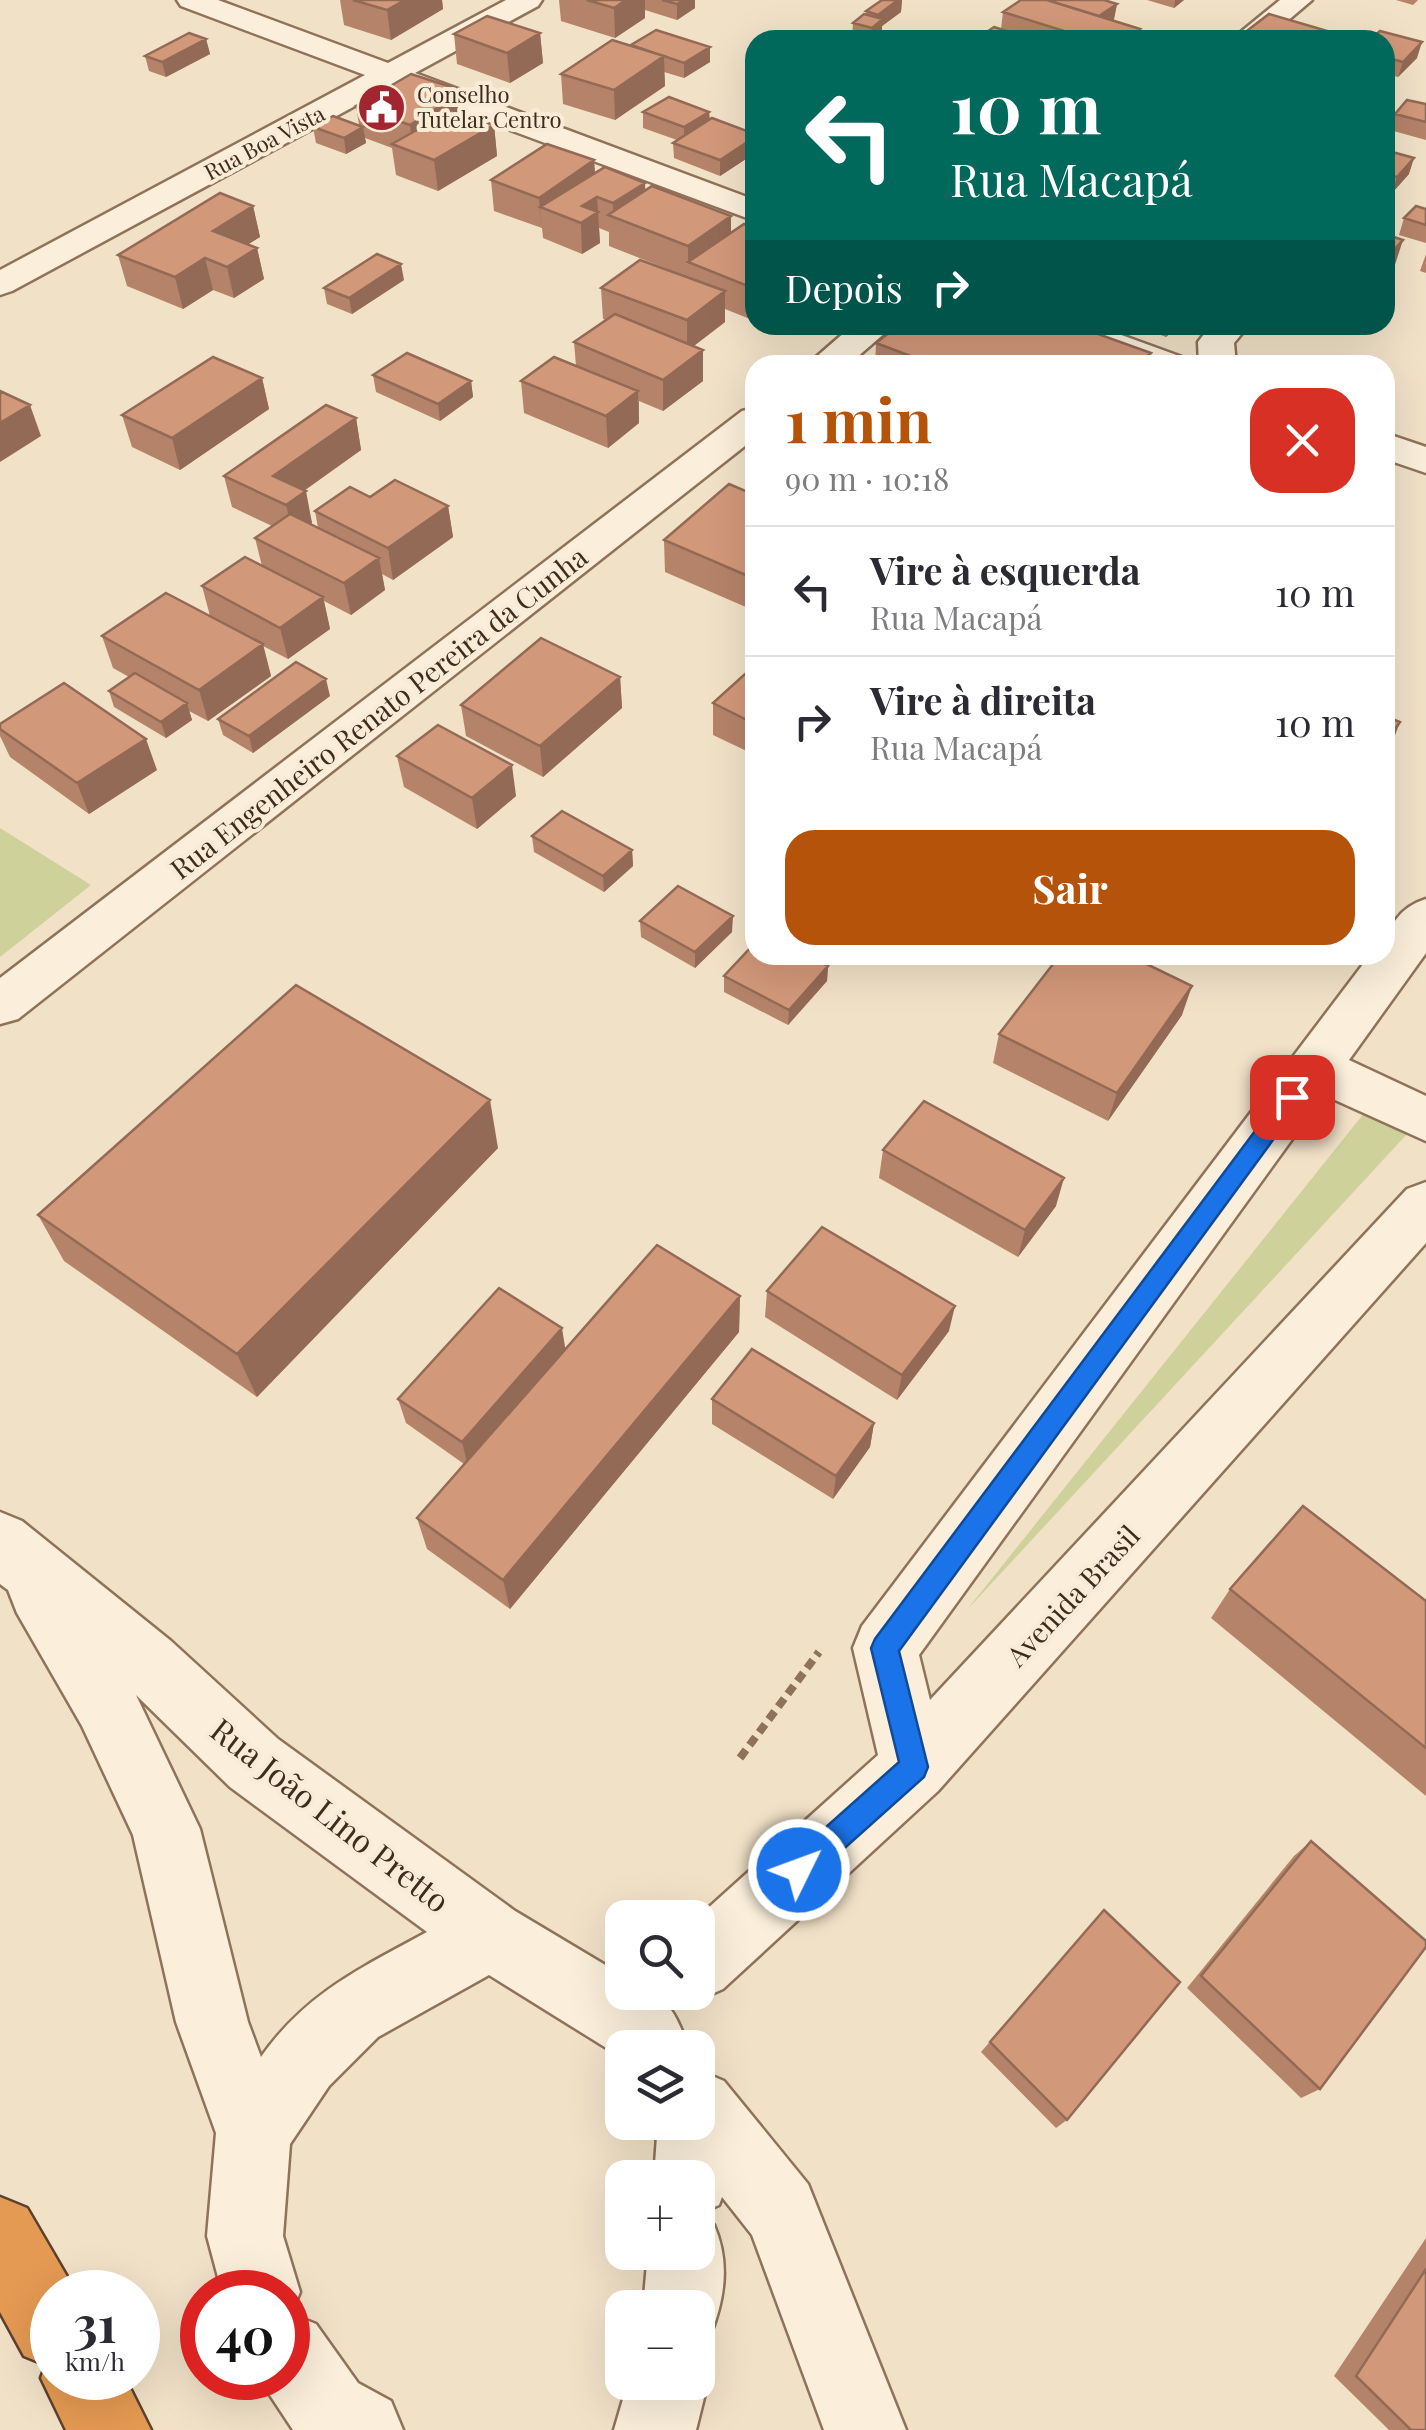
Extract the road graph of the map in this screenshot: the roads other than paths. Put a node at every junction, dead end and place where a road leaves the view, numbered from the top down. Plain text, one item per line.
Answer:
1 (191, 0) edge
2 (528, 0) edge
3 (1298, 0) edge
4 (1259, 30) edge
5 (390, 75) junction
6 (745, 207) edge
7 (0, 284) edge
8 (863, 335) edge
9 (1089, 335) edge
10 (838, 355) edge
11 (1142, 355) edge
12 (745, 427) edge
13 (1395, 450) edge
14 (1426, 461) edge
15 (1426, 917) edge
16 (1395, 959) edge
17 (1390, 965) edge
18 (0, 1005) edge
19 (1315, 1067) junction
20 (1426, 1120) edge
21 (1426, 1206) edge
22 (11, 1552) edge
23 (914, 1767) junction
24 (490, 1936) junction
25 (715, 1948) edge
26 (651, 2021) edge
27 (715, 2128) edge
28 (253, 2133) junction
29 (0, 2235) edge
30 (255, 2270) edge
31 (30, 2289) edge
32 (310, 2384) edge
33 (93, 2400) edge
34 (663, 2400) edge
35 (110, 2430) edge
36 (362, 2430) edge
37 (655, 2430) edge
38 (865, 2430) edge

1 - 5 street
2 - 5 street, Rua Boa Vista
3 - 4 street
5 - 6 street
5 - 7 street, Rua Boa Vista
8 - 10 street
9 - 11 street
12 - 18 street, Rua Engenheiro Renato Pereira da Cunha
13 - 14 street
15 - 16 street
17 - 19 street
19 - 20 street
19 - 23 street
21 - 23 street, Avenida Brasil
22 - 24 street, Rua João Lino Pretto
22 - 28 street, Rua João Lino Pretto
23 - 25 street, Avenida Brasil
24 - 26 street, Rua João Lino Pretto
24 - 28 street
27 - 38 street
28 - 30 street
29 - 31 highway
32 - 36 street
33 - 35 highway
34 - 37 street

